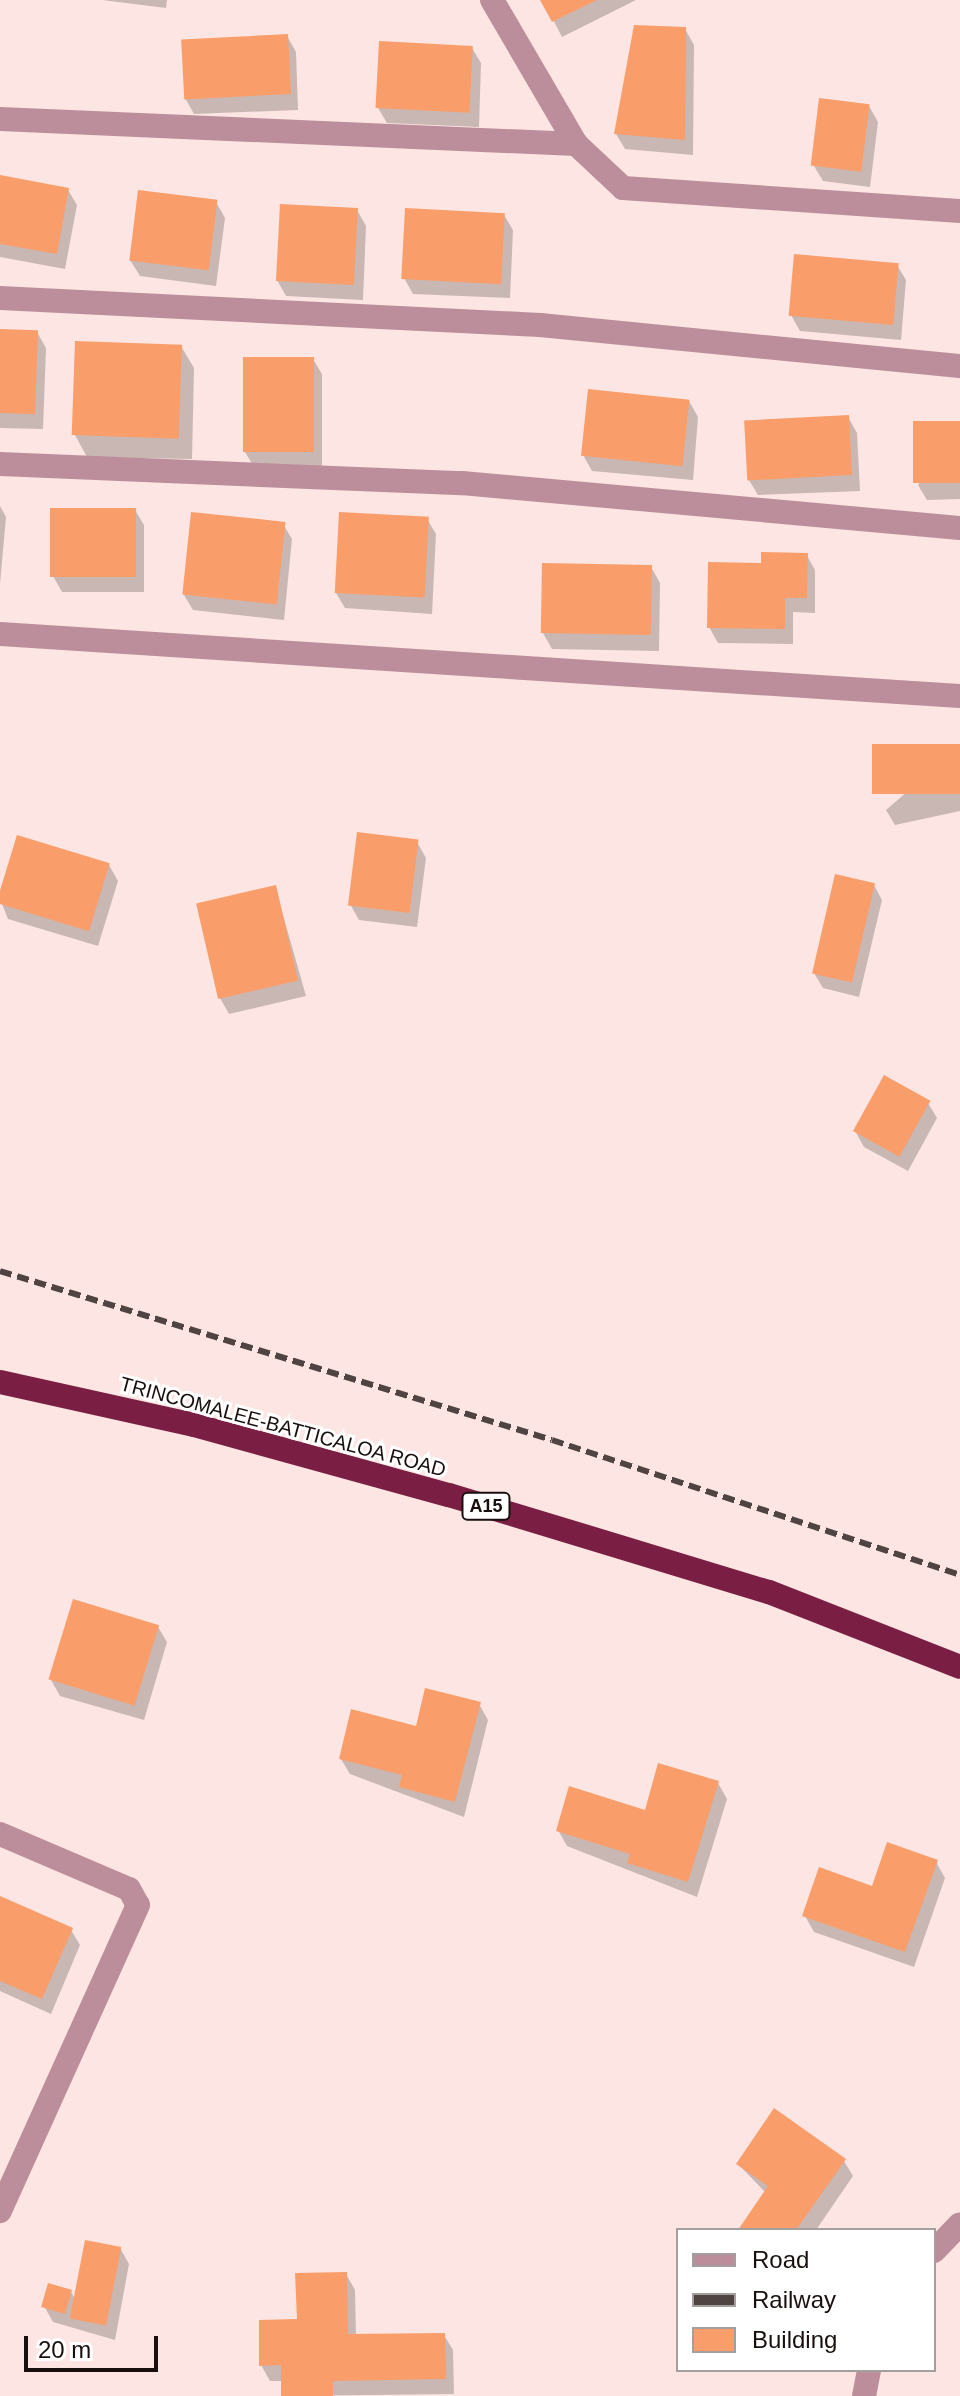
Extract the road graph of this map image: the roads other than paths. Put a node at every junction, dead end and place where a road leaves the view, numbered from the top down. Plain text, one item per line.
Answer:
1 (492, 0) edge
2 (0, 119) edge
3 (576, 144) junction
4 (960, 211) edge
5 (0, 298) edge
6 (960, 366) edge
7 (0, 464) edge
8 (960, 528) edge
9 (0, 634) edge
10 (960, 696) edge
11 (0, 1382) edge
12 (960, 1667) edge
13 (0, 1834) edge
14 (0, 2211) edge
15 (960, 2224) edge
16 (936, 2249) edge
17 (869, 2372) edge
18 (864, 2396) edge

1 - 3 street
2 - 3 street
3 - 4 street
5 - 6 street
7 - 8 street
9 - 10 street
11 - 12 highway, TRINCOMALEE-BATTICALOA ROAD / A15
13 - 14 street
15 - 16 street
17 - 18 street

